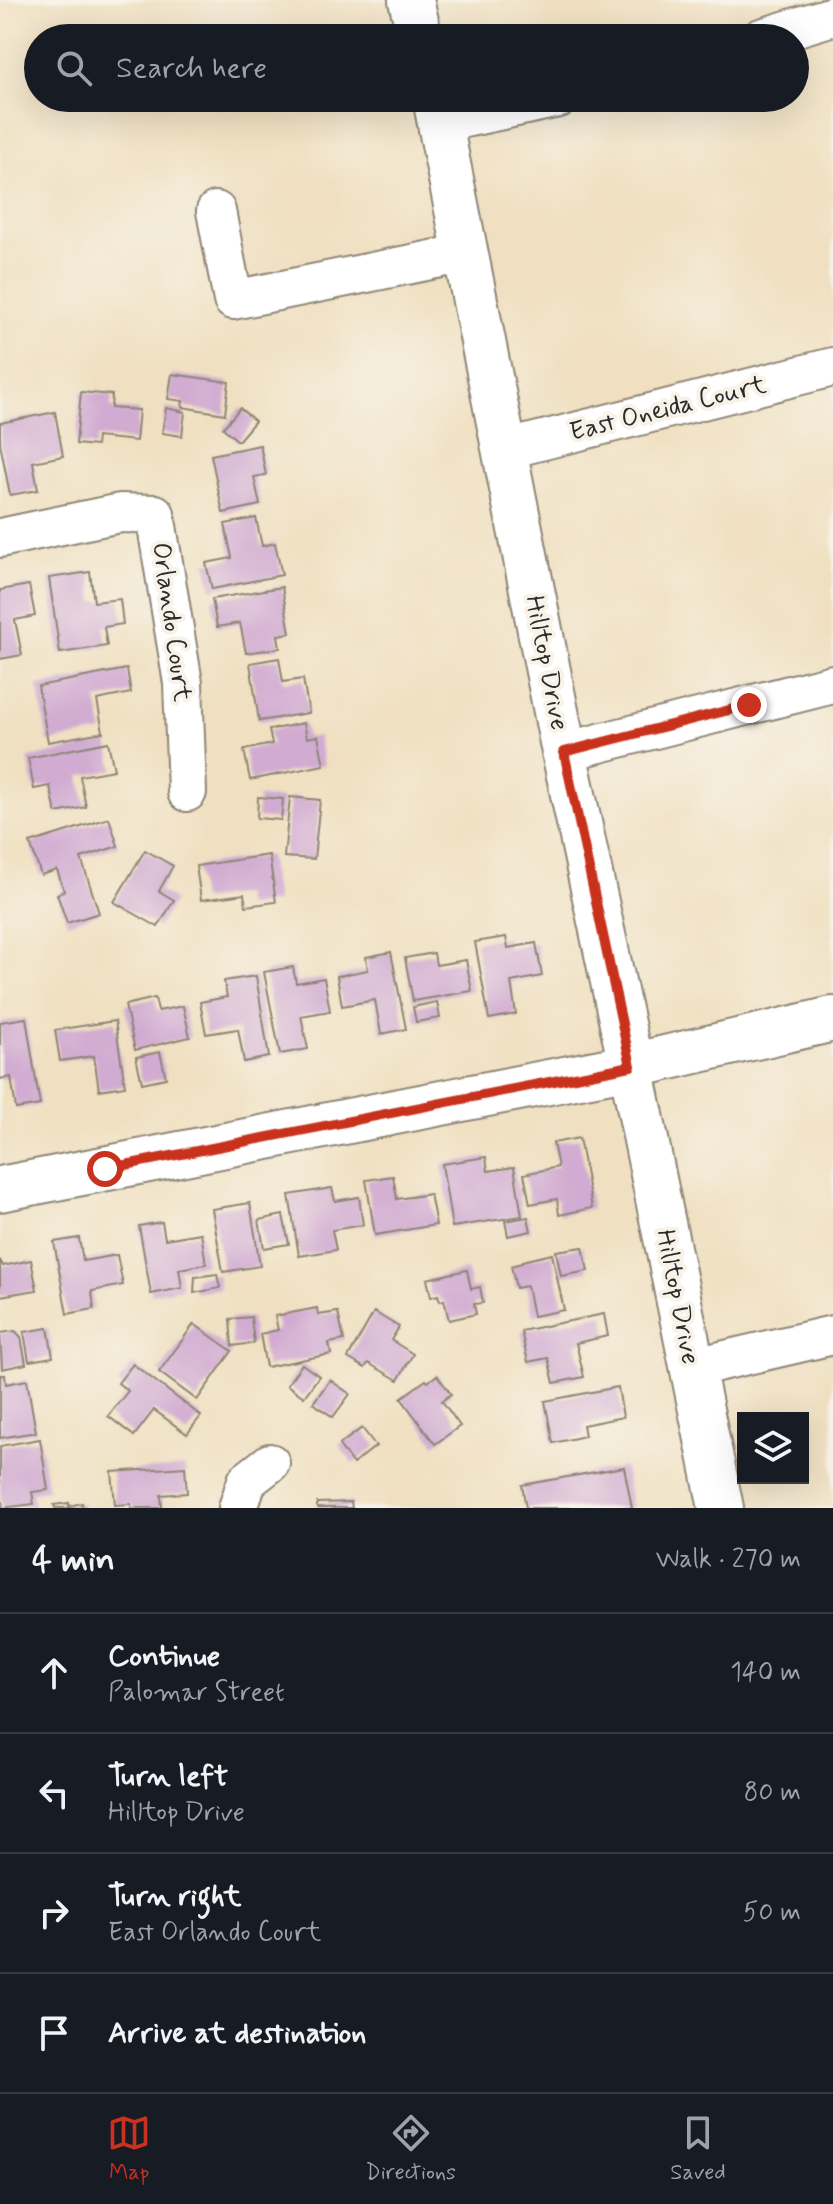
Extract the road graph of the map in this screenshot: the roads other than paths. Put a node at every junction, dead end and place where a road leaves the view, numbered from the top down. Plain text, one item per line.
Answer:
1 (411, 0) edge
2 (833, 16) edge
3 (417, 24) edge
4 (807, 24) edge
5 (438, 112) edge
6 (216, 211) dead end
7 (466, 253) junction
8 (833, 367) edge
9 (504, 450) junction
10 (0, 538) edge
11 (833, 684) edge
12 (564, 752) junction
13 (187, 792) dead end
14 (833, 1019) edge
15 (631, 1066) junction
16 (0, 1189) edge
17 (833, 1335) edge
18 (691, 1368) junction
19 (270, 1463) dead end
20 (238, 1508) edge
21 (721, 1508) edge

1 - 3 main road
2 - 4 street
5 - 7 main road, Hilltop Drive
6 - 7 street
7 - 9 main road, Hilltop Drive
8 - 9 street, East Oneida Court
9 - 12 main road, Hilltop Drive
10 - 13 street, Orlando Court
11 - 12 street
12 - 15 main road, Hilltop Drive
14 - 15 main road
15 - 16 main road
15 - 18 main road, Hilltop Drive
17 - 18 street
18 - 21 main road, Hilltop Drive
19 - 20 street

